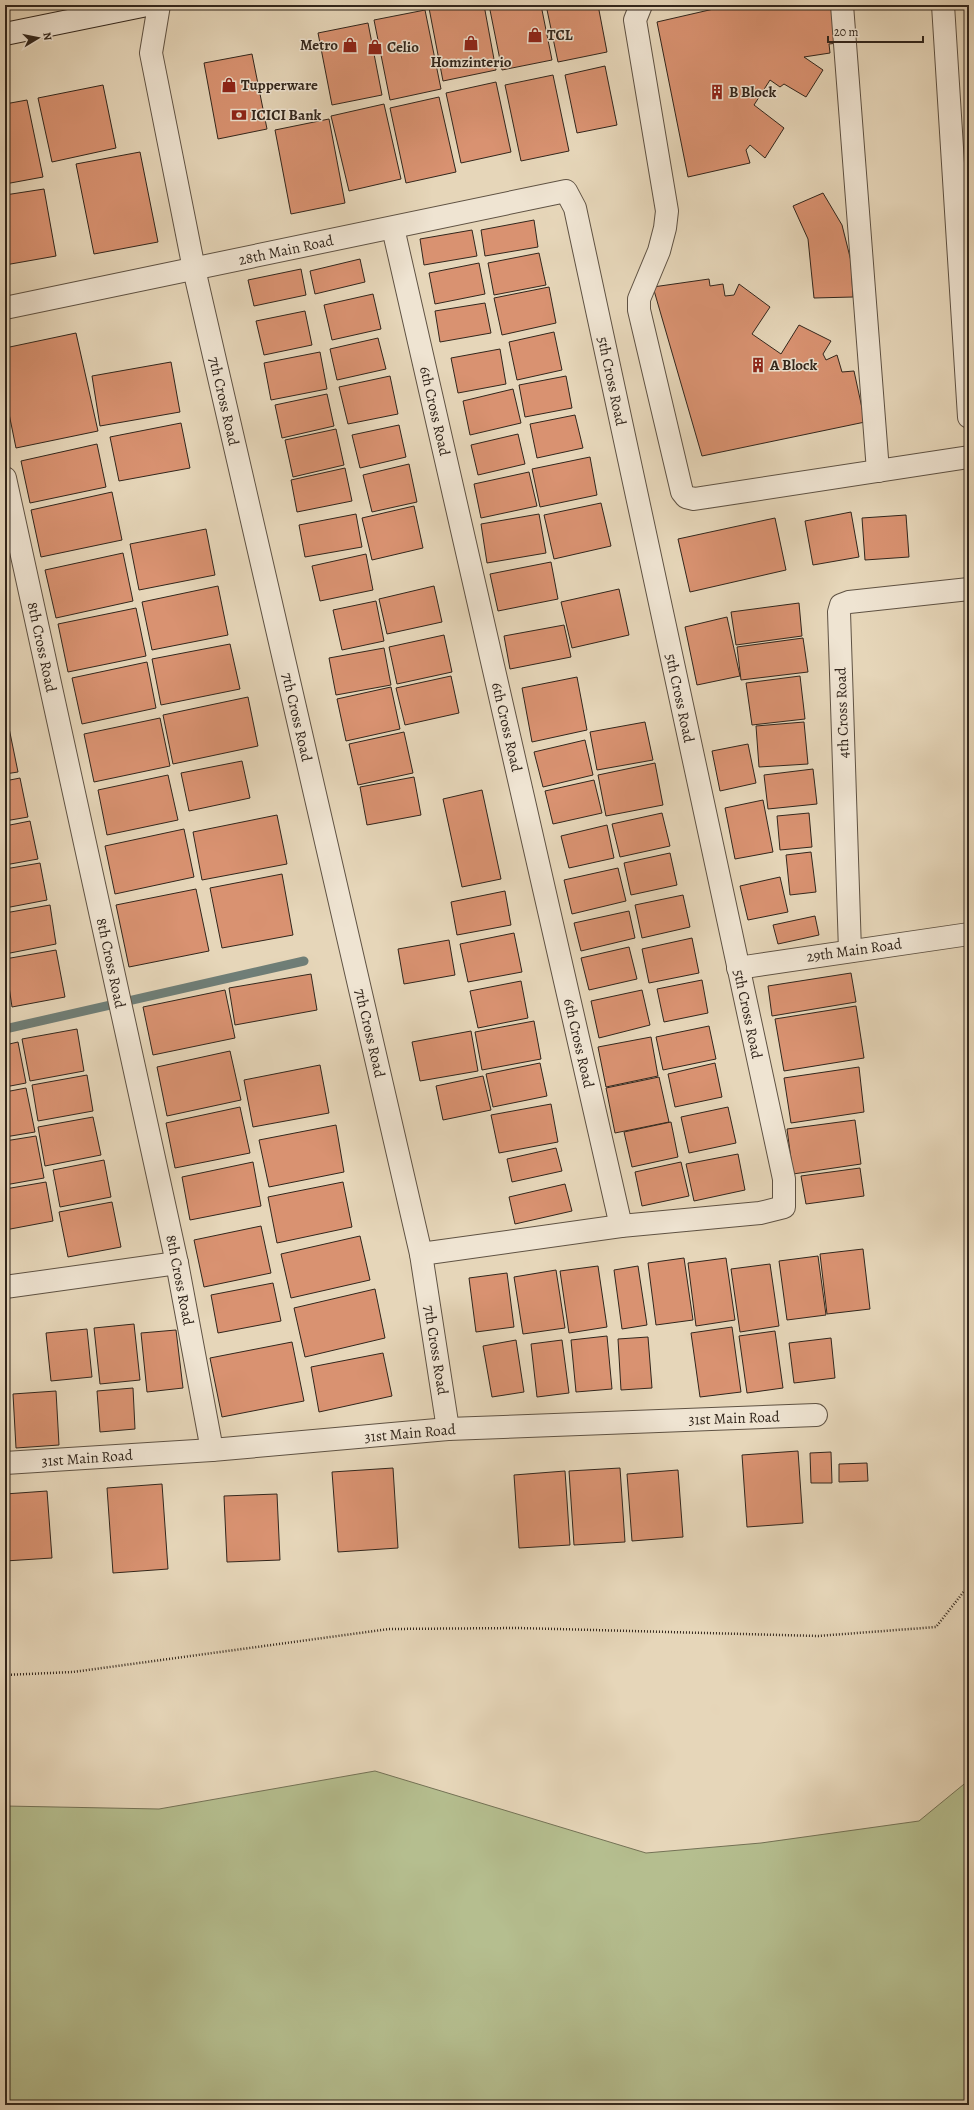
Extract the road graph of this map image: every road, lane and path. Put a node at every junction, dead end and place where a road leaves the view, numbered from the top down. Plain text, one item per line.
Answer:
1 (147, 5) edge
2 (159, 5) edge
3 (641, 5) edge
4 (842, 5) edge
5 (943, 5) edge
6 (5, 34) edge
7 (566, 190) joint
8 (393, 228) junction
9 (194, 269) junction
10 (5, 308) edge
11 (969, 417) edge
12 (969, 457) edge
13 (878, 471) junction
14 (6, 491) edge
15 (969, 588) edge
16 (969, 934) edge
17 (850, 951) junction
18 (738, 968) junction
19 (621, 1226) junction
20 (421, 1254) junction
21 (177, 1263) junction
22 (5, 1288) edge
23 (816, 1415) dead end
24 (448, 1429) junction
25 (212, 1450) junction
26 (5, 1463) edge
27 (969, 1585) edge
28 (5, 1675) edge

1 - 6 street
2 - 9 street, 7th Cross Road
3 - 13 street
4 - 13 street
5 - 11 street
7 - 8 street, 28th Main Road
7 - 18 street, 5th Cross Road
8 - 9 street, 28th Main Road
8 - 19 street, 6th Cross Road
9 - 10 street, 28th Main Road
9 - 20 street, 7th Cross Road
12 - 13 street
14 - 21 street, 8th Cross Road
15 - 17 street, 4th Cross Road
16 - 17 street, 29th Main Road
17 - 18 street, 29th Main Road
18 - 19 street, 5th Cross Road
19 - 20 street
20 - 24 street, 7th Cross Road
21 - 22 street
21 - 25 street, 8th Cross Road
23 - 24 street, 31st Main Road
24 - 25 street, 31st Main Road
25 - 26 street, 31st Main Road
27 - 28 path

